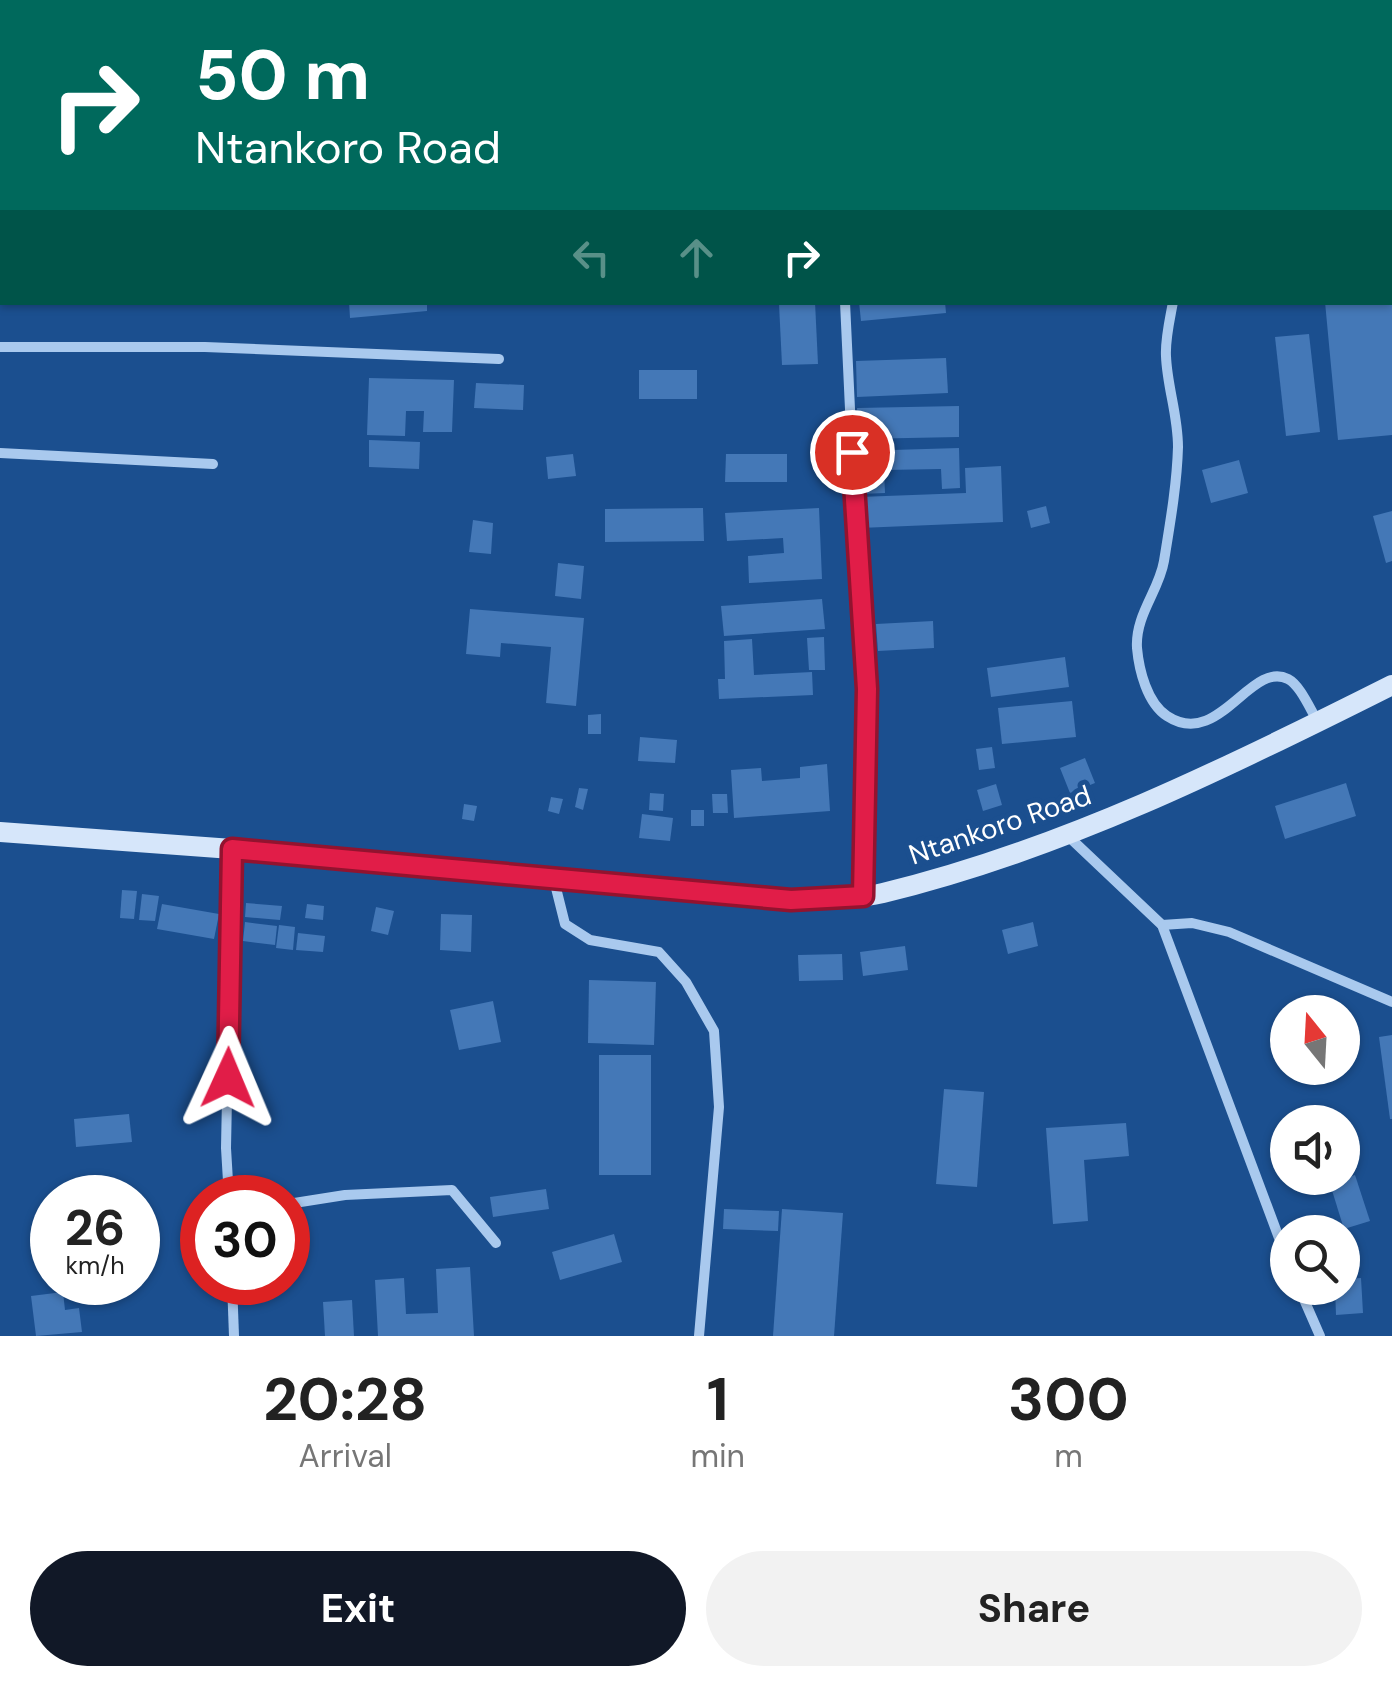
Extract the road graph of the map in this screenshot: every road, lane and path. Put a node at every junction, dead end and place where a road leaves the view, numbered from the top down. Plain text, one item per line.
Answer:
1 (845, 305) edge
2 (1173, 305) edge
3 (0, 347) edge
4 (499, 360) dead end
5 (0, 453) edge
6 (213, 464) dead end
7 (1392, 684) edge
8 (1318, 722) junction
9 (0, 832) edge
10 (1068, 835) junction
11 (232, 849) junction
12 (554, 879) junction
13 (863, 896) junction
14 (1162, 926) junction
15 (1392, 1002) edge
16 (228, 1175) edge
17 (310, 1201) edge
18 (1270, 1215) edge
19 (496, 1243) dead end
20 (233, 1305) edge
21 (1306, 1305) edge
22 (234, 1336) edge
23 (699, 1336) edge
24 (1320, 1336) edge

1 - 13 street
2 - 8 street
3 - 4 street
5 - 6 street
7 - 8 main road, Ntankoro Road
8 - 10 main road, Ntankoro Road
9 - 11 main road, Ntankoro Road
10 - 13 main road, Ntankoro Road
10 - 14 street
11 - 12 main road, Ntankoro Road
11 - 16 street
12 - 13 main road, Ntankoro Road
12 - 23 street
14 - 15 street
14 - 18 street
17 - 19 street
20 - 22 street
21 - 24 street

